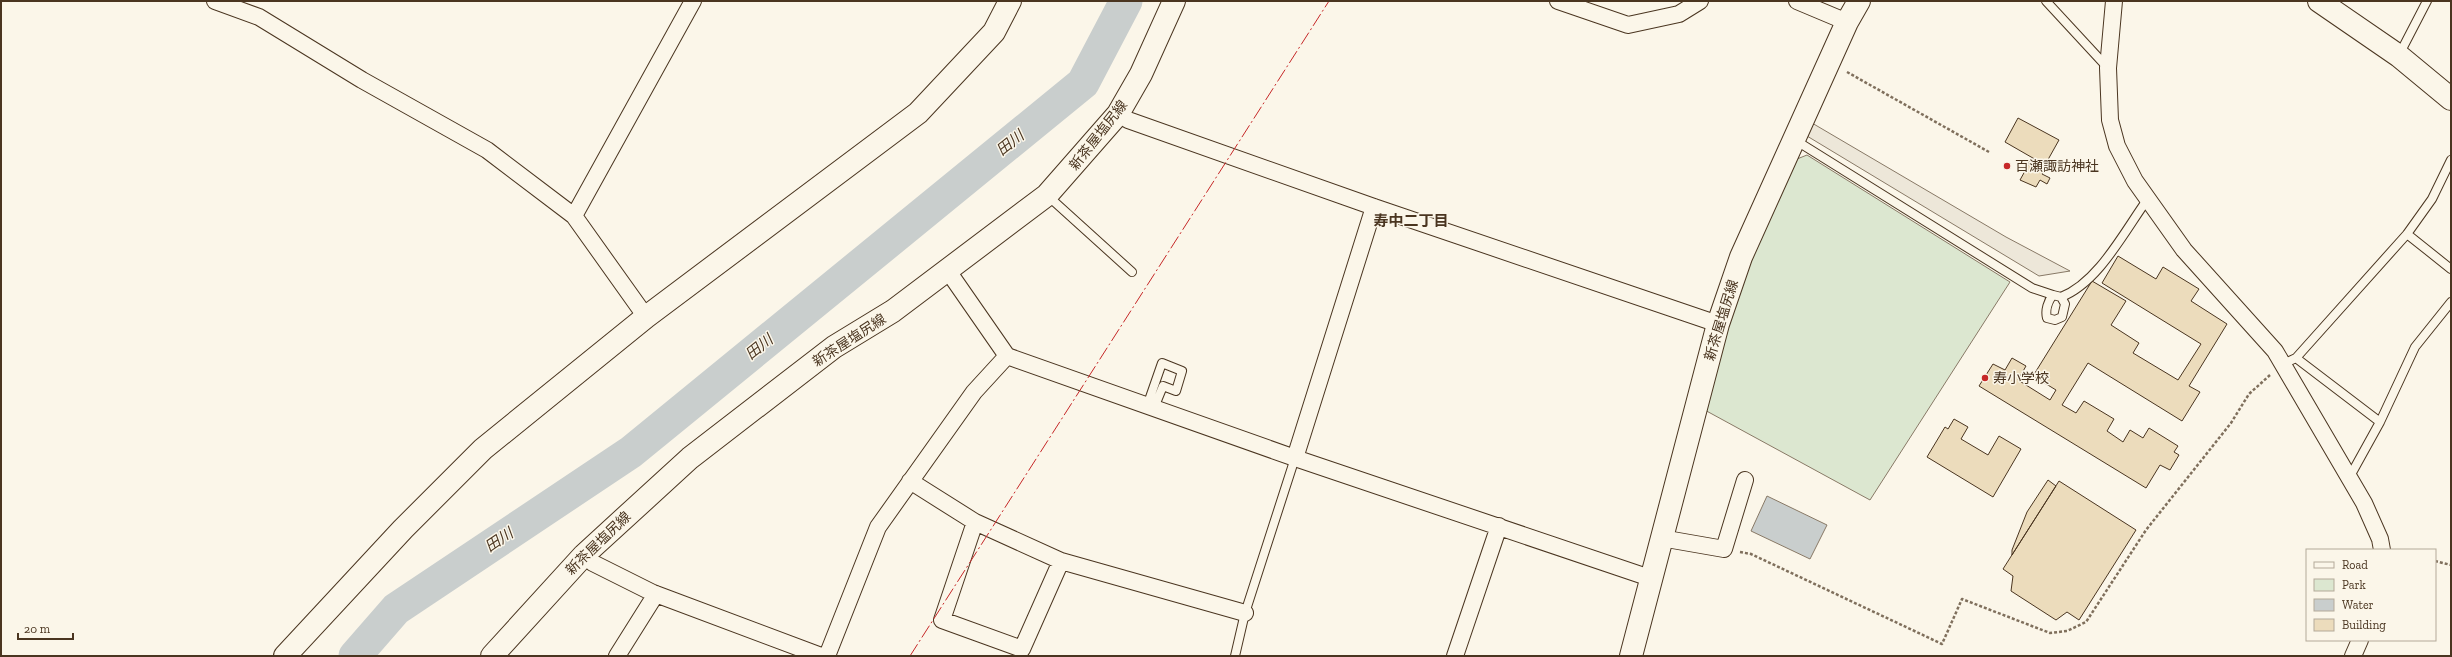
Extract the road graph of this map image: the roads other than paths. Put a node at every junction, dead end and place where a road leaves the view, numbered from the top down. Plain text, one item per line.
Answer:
1 (215, 1) edge
2 (693, 1) edge
3 (1010, 1) edge
4 (1174, 1) edge
5 (1558, 1) edge
6 (1700, 1) edge
7 (1797, 1) edge
8 (1859, 1) edge
9 (2046, 1) edge
10 (2114, 1) edge
11 (2320, 1) edge
12 (2427, 1) edge
13 (1847, 22) junction
14 (2399, 56) junction
15 (2108, 68) junction
16 (2451, 99) edge
17 (1128, 120) dead end
18 (1795, 140) junction
19 (2451, 160) edge
20 (1047, 195) junction
21 (2147, 200) junction
22 (1374, 207) junction
23 (574, 216) junction
24 (2407, 234) junction
25 (2451, 268) edge
26 (948, 270) junction
27 (1132, 272) dead end
28 (2451, 302) edge
29 (646, 317) junction
30 (1718, 324) junction
31 (1007, 356) junction
32 (2289, 361) junction
33 (1150, 407) junction
34 (2380, 422) junction
35 (1295, 458) junction
36 (2349, 478) junction
37 (1745, 480) dead end
38 (910, 481) junction
39 (975, 522) junction
40 (1499, 526) junction
41 (1661, 538) junction
42 (2382, 549) edge
43 (584, 555) junction
44 (1061, 561) junction
45 (1650, 578) junction
46 (656, 594) junction
47 (1245, 613) junction
48 (2360, 641) edge
49 (1024, 653) edge
50 (285, 656) edge
51 (492, 656) edge
52 (617, 656) edge
53 (821, 656) edge
54 (827, 656) edge
55 (1235, 656) edge
56 (1455, 656) edge
57 (1631, 656) edge
58 (2353, 656) edge

1 - 23 street
2 - 23 street
3 - 29 main road
4 - 20 main road, 新茶屋塩尻線
5 - 6 street
7 - 13 street
8 - 13 main road, 新茶屋塩尻線
9 - 15 lane
10 - 15 street
11 - 14 main road
12 - 14 lane
13 - 18 main road, 新茶屋塩尻線
14 - 16 main road
15 - 21 street
17 - 22 street
18 - 21 lane
18 - 30 main road, 新茶屋塩尻線
19 - 24 lane
20 - 26 main road, 新茶屋塩尻線
20 - 27 lane
21 - 32 street
22 - 30 street
22 - 35 street
23 - 29 street
24 - 25 lane
24 - 32 lane
26 - 31 street
26 - 43 main road, 新茶屋塩尻線
28 - 34 lane
29 - 50 main road
30 - 41 main road, 新茶屋塩尻線
31 - 33 street
31 - 38 street
32 - 34 lane
32 - 36 street
33 - 33 lane
33 - 35 street
34 - 36 lane
35 - 40 street
35 - 47 lane
36 - 42 street
37 - 41 street
38 - 39 street
38 - 54 street
39 - 44 street
39 - 49 street
40 - 45 street
40 - 56 street
41 - 45 main road, 新茶屋塩尻線
43 - 46 street
43 - 51 main road, 新茶屋塩尻線
44 - 47 street
44 - 49 street
45 - 57 main road, 新茶屋塩尻線
46 - 52 street
46 - 53 street
47 - 55 lane
48 - 58 street

